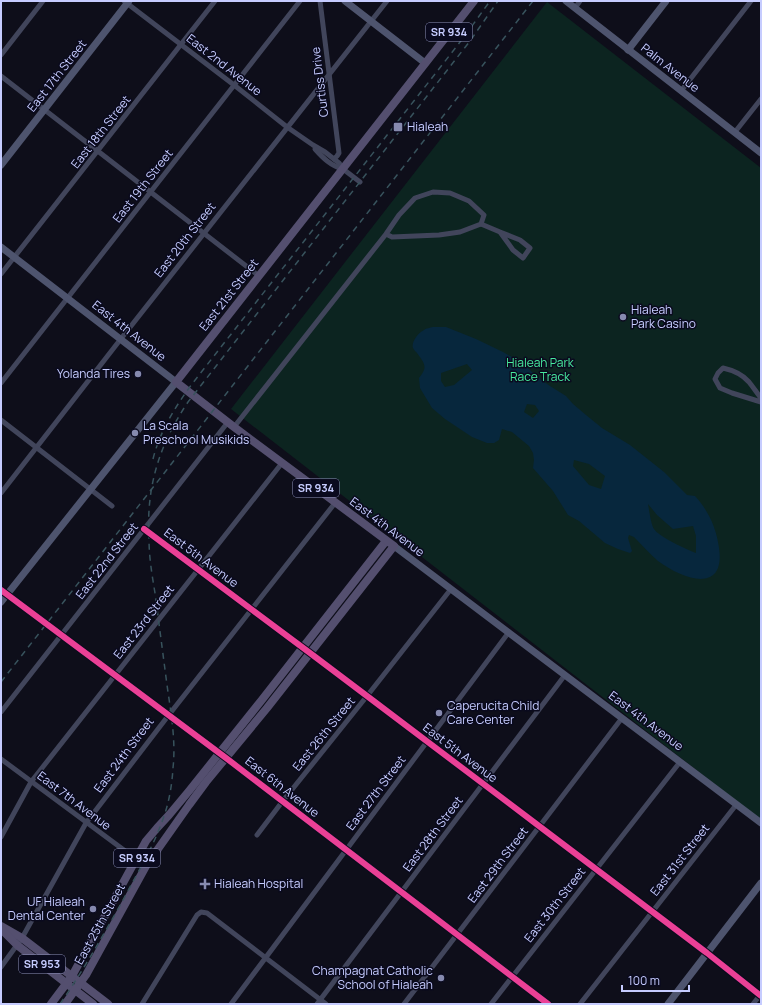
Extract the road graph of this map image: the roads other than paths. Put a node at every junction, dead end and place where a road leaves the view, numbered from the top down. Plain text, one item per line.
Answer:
1 (43, 1) edge
2 (215, 1) edge
3 (300, 1) edge
4 (320, 1) edge
5 (345, 1) edge
6 (386, 1) edge
7 (474, 1) edge
8 (566, 1) edge
9 (580, 1) edge
10 (666, 1) edge
11 (751, 1) edge
12 (127, 2) edge
13 (575, 8) junction
14 (371, 21) junction
15 (181, 45) junction
16 (628, 50) junction
17 (1, 55) edge
18 (425, 63) junction
19 (329, 74) junction
20 (1, 76) edge
21 (234, 85) junction
22 (681, 91) junction
23 (761, 99) edge
24 (44, 110) junction
25 (287, 127) junction
26 (735, 132) junction
27 (313, 146) junction
28 (98, 151) junction
29 (761, 153) edge
30 (334, 159) junction
31 (1, 165) edge
32 (343, 169) junction
33 (360, 182) dead end
34 (151, 192) junction
35 (482, 224) junction
36 (500, 232) junction
37 (204, 233) junction
38 (386, 234) junction
39 (1, 247) edge
40 (15, 258) junction
41 (1, 274) edge
42 (259, 276) junction
43 (68, 299) junction
44 (120, 340) junction
45 (176, 382) junction
46 (1, 383) edge
47 (761, 398) edge
48 (761, 402) edge
49 (1, 420) edge
50 (231, 424) junction
51 (37, 448) junction
52 (282, 463) junction
53 (91, 490) junction
54 (1, 493) edge
55 (335, 503) junction
56 (112, 506) dead end
57 (144, 529) junction
58 (386, 540) junction
59 (394, 546) junction
60 (198, 570) junction
61 (451, 589) junction
62 (4, 592) edge
63 (1, 602) edge
64 (252, 609) junction
65 (509, 632) junction
66 (62, 635) junction
67 (303, 647) junction
68 (310, 653) junction
69 (564, 675) junction
70 (116, 676) junction
71 (367, 696) junction
72 (1, 712) edge
73 (168, 716) junction
74 (622, 718) junction
75 (427, 741) junction
76 (223, 756) junction
77 (1, 759) edge
78 (680, 762) junction
79 (31, 782) junction
80 (483, 784) junction
81 (282, 802) junction
82 (736, 805) junction
83 (86, 823) junction
84 (761, 823) edge
85 (539, 826) junction
86 (257, 835) dead end
87 (1, 837) edge
88 (346, 850) junction
89 (136, 859) junction
90 (596, 869) junction
91 (761, 883) edge
92 (401, 892) junction
93 (652, 912) junction
94 (1, 927) edge
95 (457, 934) junction
96 (20, 942) junction
97 (707, 953) junction
98 (266, 958) junction
99 (1, 967) edge
100 (72, 976) junction
101 (512, 977) junction
102 (66, 983) junction
103 (80, 983) junction
104 (75, 990) junction
105 (761, 995) edge
106 (319, 1002) edge
107 (51, 1004) edge
108 (65, 1004) edge
109 (93, 1004) edge
110 (108, 1004) edge
111 (142, 1004) edge
112 (231, 1004) edge
113 (326, 1004) edge
114 (404, 1004) edge
115 (491, 1004) edge
116 (548, 1004) edge
117 (580, 1004) edge
118 (668, 1004) edge
119 (753, 1004) edge

1 - 17 street
2 - 15 street, East 18th Street
3 - 21 street, East 19th Street
4 - 19 street, Curtiss Drive
5 - 14 main road
6 - 14 street, East 20th Street
7 - 18 main road, East 21st Street / SR 934
8 - 13 main road, Palm Avenue
9 - 13 street
10 - 16 main road
11 - 22 street
12 - 15 street, East 2nd Avenue
12 - 24 main road, East 17th Street
13 - 16 main road, Palm Avenue
14 - 18 main road
14 - 19 street, East 20th Street
15 - 21 street, East 2nd Avenue
15 - 28 street, East 18th Street
16 - 22 main road, Palm Avenue
18 - 32 main road, East 21st Street / SR 934
19 - 25 street, East 20th Street
19 - 30 street, Curtiss Drive
20 - 24 street
21 - 25 street, East 2nd Avenue
21 - 34 street, East 19th Street
22 - 26 main road, Palm Avenue
23 - 26 street
24 - 28 street
24 - 31 main road, East 17th Street
25 - 27 street, East 2nd Avenue
25 - 37 street, East 20th Street
26 - 29 main road, Palm Avenue
27 - 30 street, East 2nd Avenue
27 - 32 street, East 2nd Avenue
28 - 34 street
28 - 40 street, East 18th Street
30 - 32 street, East 2nd Avenue
32 - 33 street
32 - 42 main road, East 21st Street / SR 934
34 - 37 street
34 - 43 street, East 19th Street
35 - 36 street
35 - 38 street
35 - 38 street, East 22nd Street
36 - 36 street
37 - 42 street
37 - 44 street, East 20th Street
38 - 50 street, East 22nd Street
39 - 40 main road, East 4th Avenue
40 - 41 street, East 18th Street
40 - 43 main road, East 4th Avenue
42 - 45 main road, East 21st Street / SR 934
43 - 44 main road, East 4th Avenue
43 - 46 street, East 19th Street
44 - 45 main road, East 4th Avenue
44 - 51 street, East 20th Street
45 - 50 main road, East 4th Avenue / SR 934
45 - 53 main road, East 21st Street
47 - 48 street
49 - 51 street
50 - 52 main road, East 4th Avenue / SR 934
50 - 57 street, East 22nd Street
51 - 53 street
51 - 54 street, East 20th Street
52 - 55 main road, East 4th Avenue / SR 934
52 - 60 street, East 23rd Street
53 - 56 street
53 - 62 main road, East 21st Street
55 - 58 main road, East 4th Avenue / SR 934
55 - 64 street, East 24th Street
57 - 60 street, East 5th Avenue
57 - 66 street, East 22nd Street
58 - 59 main road, East 4th Avenue / SR 934
58 - 67 main road, SR 934
59 - 61 main road, East 4th Avenue
59 - 68 main road, SR 934
60 - 64 street, East 5th Avenue
60 - 70 street, East 23rd Street
61 - 65 main road, East 4th Avenue
61 - 71 street, East 26th Street
62 - 63 main road, East 21st Street
62 - 66 main road, East 6th Avenue
64 - 67 street, East 5th Avenue
64 - 73 street, East 24th Street
65 - 69 main road, East 4th Avenue
65 - 75 street, East 27th Street
66 - 70 main road, East 6th Avenue
66 - 72 street, East 22nd Street
67 - 68 street, East 5th Avenue
67 - 76 main road, SR 934
68 - 71 street, East 5th Avenue
68 - 76 main road, SR 934
69 - 74 main road, East 4th Avenue
69 - 80 street, East 28th Street
70 - 73 main road, East 6th Avenue
70 - 79 street, East 23rd Street
71 - 75 street, East 5th Avenue
71 - 81 street, East 26th Street
73 - 76 main road, East 6th Avenue
73 - 83 street, East 24th Street
74 - 78 main road, East 4th Avenue
74 - 85 street, East 29th Street
75 - 80 street, East 5th Avenue
75 - 88 street, East 27th Street
76 - 81 main road, East 6th Avenue
76 - 89 main road, SR 934
76 - 103 main road, East 25th Street / SR 934
77 - 79 street, East 7th Avenue
78 - 82 main road, East 4th Avenue
78 - 90 street, East 30th Street
79 - 83 street, East 7th Avenue
79 - 87 street, East 23rd Street
80 - 85 street, East 5th Avenue
80 - 92 street, East 28th Street
81 - 86 street, East 26th Street
81 - 88 main road, East 6th Avenue
82 - 84 main road, East 4th Avenue
82 - 93 street, East 31st Street
83 - 89 street, East 7th Avenue
83 - 96 street, East 24th Street
85 - 90 street, East 5th Avenue
85 - 95 street, East 29th Street
88 - 92 main road, East 6th Avenue
88 - 98 street, East 27th Street
89 - 100 main road, SR 934
90 - 93 street, East 5th Avenue
90 - 101 street, East 30th Street
91 - 97 main road
92 - 95 main road, East 6th Avenue
92 - 106 street, East 28th Street
93 - 97 street, East 5th Avenue
93 - 117 street, East 31st Street
94 - 96 main road, SR 953
95 - 101 main road, East 6th Avenue
95 - 114 street, East 29th Street
96 - 99 street, East 24th Street
96 - 100 main road, SR 953
96 - 102 main road, SR 953
97 - 105 street, East 5th Avenue
97 - 118 main road
98 - 106 street
98 - 111 street
98 - 112 street, East 27th Street
100 - 102 main road, SR 934
100 - 103 main road, SR 953
101 - 115 street, East 30th Street
101 - 116 main road, East 6th Avenue
102 - 104 main road, SR 953
102 - 107 main road, SR 934
103 - 104 main road, East 25th Street / SR 934
103 - 110 main road, SR 953
104 - 108 main road, East 25th Street / SR 934
104 - 109 main road, SR 953
105 - 119 street
106 - 113 street

